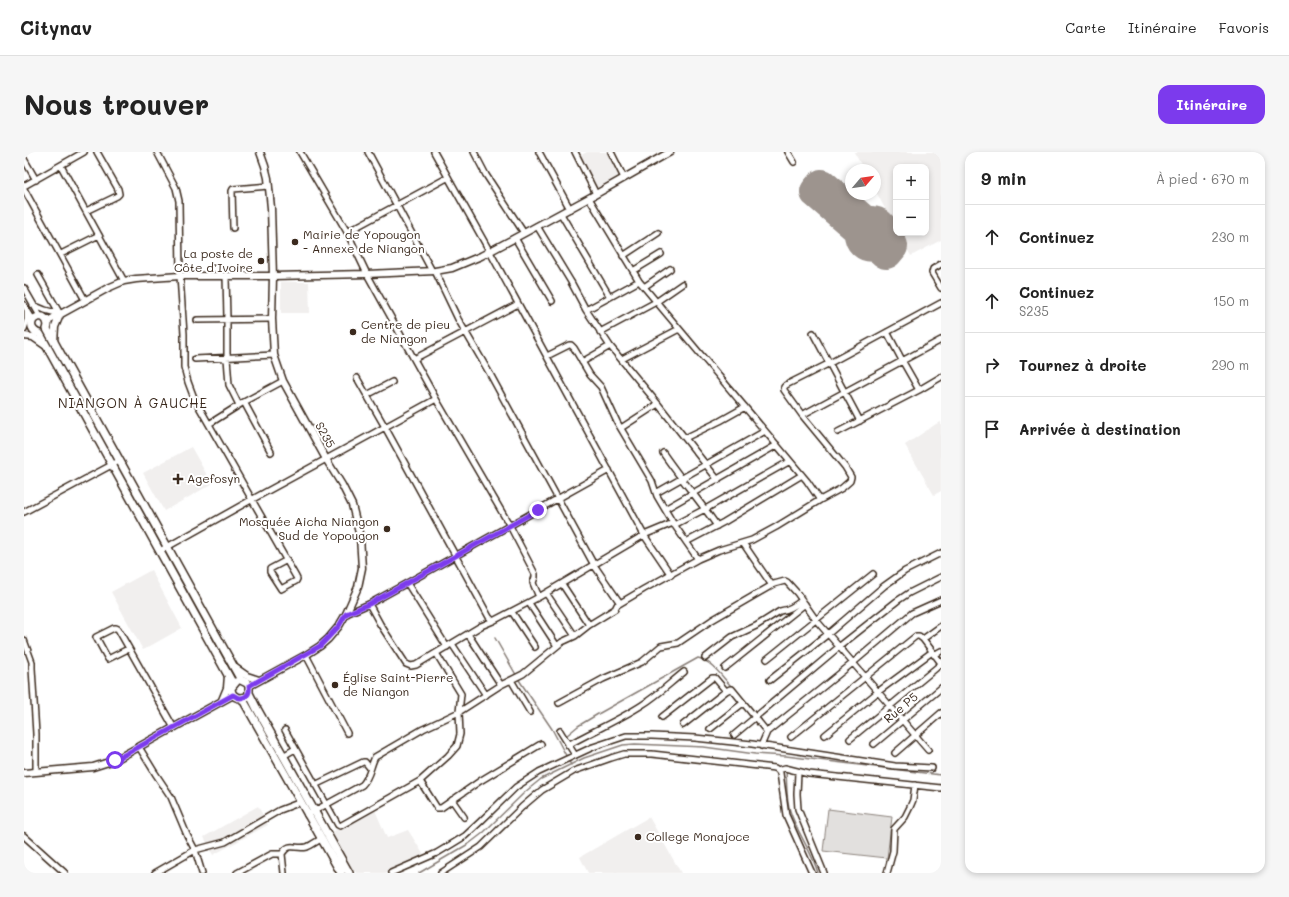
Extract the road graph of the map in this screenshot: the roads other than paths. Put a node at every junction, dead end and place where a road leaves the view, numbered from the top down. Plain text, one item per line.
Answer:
1 (84, 152) edge
2 (97, 152) edge
3 (157, 152) edge
4 (260, 152) edge
5 (300, 152) edge
6 (368, 152) edge
7 (434, 152) edge
8 (474, 152) edge
9 (540, 152) edge
10 (575, 152) edge
11 (611, 152) edge
12 (670, 152) edge
13 (788, 152) edge
14 (24, 159) edge
15 (794, 162) dead end
16 (61, 166) junction
17 (447, 178) junction
18 (624, 178) junction
19 (36, 180) junction
20 (24, 186) edge
21 (269, 186) junction
22 (24, 189) edge
23 (596, 194) junction
24 (589, 198) junction
25 (396, 205) junction
26 (570, 209) junction
27 (86, 211) junction
28 (561, 214) junction
29 (537, 226) junction
30 (233, 228) dead end
31 (347, 232) junction
32 (524, 233) junction
33 (658, 233) dead end
34 (99, 235) junction
35 (516, 238) junction
36 (490, 252) junction
37 (61, 254) junction
38 (661, 254) dead end
39 (623, 256) junction
40 (941, 264) edge
41 (670, 269) dead end
42 (433, 271) junction
43 (633, 271) junction
44 (367, 274) junction
45 (38, 275) dead end
46 (180, 276) junction
47 (226, 276) junction
48 (273, 276) junction
49 (124, 281) junction
50 (639, 281) junction
51 (682, 284) dead end
52 (644, 287) junction
53 (24, 288) edge
54 (941, 288) edge
55 (610, 297) junction
56 (85, 300) junction
57 (552, 301) dead end
58 (656, 302) junction
59 (941, 303) edge
60 (518, 304) junction
61 (24, 305) edge
62 (33, 305) junction
63 (27, 310) junction
64 (586, 310) junction
65 (60, 314) junction
66 (40, 316) junction
67 (228, 319) junction
68 (272, 319) junction
69 (33, 320) junction
70 (197, 320) dead end
71 (48, 321) junction
72 (24, 329) edge
73 (679, 329) junction
74 (33, 330) junction
75 (47, 330) junction
76 (466, 332) junction
77 (600, 332) junction
78 (887, 332) junction
79 (813, 333) dead end
80 (40, 334) junction
81 (24, 335) edge
82 (941, 340) edge
83 (54, 342) junction
84 (610, 346) junction
85 (47, 347) junction
86 (274, 355) junction
87 (547, 356) junction
88 (227, 358) junction
89 (195, 359) dead end
90 (414, 359) junction
91 (622, 359) junction
92 (582, 362) junction
93 (903, 362) junction
94 (828, 364) junction
95 (941, 377) edge
96 (357, 378) dead end
97 (283, 381) junction
98 (392, 382) dead end
99 (919, 390) junction
100 (845, 392) junction
101 (367, 395) junction
102 (436, 399) junction
103 (241, 403) junction
104 (658, 404) junction
105 (745, 407) junction
106 (802, 415) junction
107 (860, 421) junction
108 (209, 424) junction
109 (385, 427) junction
110 (621, 428) junction
111 (765, 431) junction
112 (838, 432) dead end
113 (685, 438) junction
114 (777, 445) junction
115 (271, 452) dead end
116 (663, 453) dead end
117 (326, 459) junction
118 (119, 461) junction
119 (790, 461) junction
120 (112, 465) junction
121 (706, 465) junction
122 (609, 470) junction
123 (802, 475) junction
124 (681, 479) junction
125 (718, 480) junction
126 (656, 493) junction
127 (693, 494) junction
128 (559, 498) junction
129 (251, 500) junction
130 (820, 500) junction
131 (665, 509) junction
132 (706, 509) junction
133 (24, 512) edge
134 (674, 524) junction
135 (510, 526) junction
136 (717, 526) junction
137 (644, 535) junction
138 (686, 542) junction
139 (743, 543) junction
140 (168, 548) junction
141 (160, 551) junction
142 (941, 553) edge
143 (456, 555) junction
144 (698, 559) junction
145 (287, 560) junction
146 (594, 564) junction
147 (873, 574) dead end
148 (671, 575) junction
149 (941, 577) edge
150 (407, 583) junction
151 (562, 584) junction
152 (774, 584) junction
153 (546, 593) junction
154 (539, 597) junction
155 (941, 600) edge
156 (804, 602) junction
157 (529, 603) junction
158 (620, 603) junction
159 (369, 604) junction
160 (512, 612) junction
161 (346, 614) junction
162 (816, 620) junction
163 (493, 621) junction
164 (589, 625) junction
165 (941, 626) edge
166 (468, 634) junction
167 (828, 634) junction
168 (574, 636) junction
169 (923, 639) junction
170 (24, 640) edge
171 (452, 644) junction
172 (557, 646) junction
173 (840, 646) junction
174 (25, 647) edge
175 (447, 647) junction
176 (535, 647) dead end
177 (128, 649) junction
178 (941, 651) edge
179 (436, 653) junction
180 (933, 654) junction
181 (306, 655) junction
182 (705, 658) dead end
183 (767, 659) dead end
184 (854, 662) junction
185 (941, 664) edge
186 (233, 666) junction
187 (725, 668) dead end
188 (684, 672) dead end
189 (228, 675) junction
190 (866, 676) junction
191 (516, 678) junction
192 (241, 680) junction
193 (259, 680) junction
194 (770, 680) dead end
195 (233, 684) junction
196 (501, 685) junction
197 (941, 688) edge
198 (249, 690) junction
199 (726, 691) junction
200 (878, 691) junction
201 (233, 695) junction
202 (486, 695) junction
203 (242, 698) junction
204 (222, 700) junction
205 (559, 703) dead end
206 (743, 703) junction
207 (891, 705) junction
208 (459, 712) junction
209 (530, 712) dead end
210 (941, 713) edge
211 (662, 717) dead end
212 (756, 718) junction
213 (903, 719) junction
214 (683, 725) dead end
215 (174, 728) junction
216 (710, 729) dead end
217 (285, 730) dead end
218 (560, 732) dead end
219 (767, 732) junction
220 (347, 733) dead end
221 (734, 735) dead end
222 (825, 735) dead end
223 (916, 735) junction
224 (791, 737) dead end
225 (850, 739) dead end
226 (541, 744) dead end
227 (874, 744) dead end
228 (568, 745) junction
229 (761, 746) junction
230 (139, 747) junction
231 (295, 749) junction
232 (928, 750) dead end
233 (895, 753) dead end
234 (574, 755) junction
235 (283, 756) junction
236 (370, 768) junction
237 (932, 768) dead end
238 (778, 770) junction
239 (36, 772) junction
240 (798, 772) junction
241 (24, 773) edge
242 (420, 781) junction
243 (315, 785) junction
244 (915, 785) junction
245 (941, 788) edge
246 (452, 800) junction
247 (301, 802) junction
248 (326, 804) junction
249 (310, 813) junction
250 (464, 818) dead end
251 (24, 836) edge
252 (321, 839) junction
253 (195, 850) junction
254 (282, 854) junction
255 (161, 872) edge
256 (240, 872) edge
257 (65, 873) edge
258 (155, 873) edge
259 (202, 873) edge
260 (284, 873) edge
261 (341, 873) edge
262 (349, 873) edge
263 (391, 873) edge
264 (442, 873) edge
265 (812, 873) edge
266 (824, 873) edge
267 (887, 873) edge

1 - 16 street
2 - 27 street
3 - 46 street
4 - 21 street, S235
5 - 31 street
6 - 25 street
7 - 17 street
8 - 32 street
9 - 26 street
10 - 23 street
11 - 18 street
12 - 18 street
13 - 15 street
14 - 19 street
16 - 19 street
16 - 27 street
17 - 25 street
17 - 36 street
18 - 23 street
19 - 20 street
21 - 30 street
21 - 48 street, S235
22 - 37 street
23 - 24 street
24 - 26 street
24 - 39 street
25 - 31 street
25 - 42 street
26 - 28 street
27 - 34 street
28 - 29 street
28 - 55 street
29 - 32 street
29 - 64 street
31 - 44 street
32 - 35 street
33 - 39 street
34 - 37 street
34 - 49 street
35 - 36 street
35 - 57 street
36 - 42 street
36 - 60 street
37 - 56 street
38 - 43 street
39 - 43 street
40 - 54 street
41 - 52 street
42 - 44 street
42 - 76 street
43 - 50 street
44 - 48 street
44 - 90 street
45 - 65 street
46 - 47 street
46 - 49 street
46 - 108 street
47 - 48 street
47 - 67 street
48 - 68 street, S235
49 - 56 street
50 - 52 street
50 - 55 street
51 - 58 street
52 - 58 street
53 - 62 street
55 - 64 street
56 - 65 street
58 - 73 street
58 - 77 street
59 - 78 street
60 - 76 street
60 - 87 street
61 - 63 street
62 - 65 street
62 - 66 street
63 - 69 street
63 - 72 street
64 - 77 street
65 - 71 street
65 - 83 street
66 - 69 main road
66 - 71 main road
67 - 68 street
67 - 70 street
67 - 88 street
68 - 86 street, S235
69 - 74 main road
71 - 75 main road
73 - 91 street
73 - 105 street
74 - 80 main road
74 - 81 street
75 - 80 main road
75 - 83 main road
76 - 90 street
76 - 128 street
77 - 84 street
78 - 93 street
78 - 94 street
79 - 94 street
80 - 85 main road
81 - 85 street
82 - 93 street
83 - 118 main road
84 - 91 street
84 - 92 street
85 - 120 main road
86 - 88 street
86 - 97 street, S235
87 - 92 street
87 - 122 street
88 - 89 street
88 - 103 street
90 - 102 street
91 - 104 street
92 - 110 street
93 - 99 street
93 - 100 street
94 - 100 street
94 - 106 street
95 - 99 street
96 - 101 street
97 - 103 street
97 - 117 street, S235
98 - 101 street
99 - 107 street
100 - 106 street
100 - 107 street
101 - 109 street
102 - 109 street
102 - 135 street
103 - 108 street
103 - 115 street
104 - 110 street
104 - 113 street
105 - 111 street
105 - 113 street
106 - 130 street
107 - 112 street
108 - 129 street
109 - 117 street
109 - 143 street
110 - 126 street
111 - 114 street
111 - 121 street
113 - 121 street
114 - 119 street
114 - 125 street
116 - 124 street
117 - 129 street
117 - 161 street, S235
118 - 120 street
118 - 140 main road
119 - 123 street
119 - 132 street
120 - 133 street
120 - 141 main road
121 - 124 street
121 - 125 street
122 - 128 street
122 - 137 street
123 - 130 street
123 - 136 street
124 - 126 street
124 - 127 street
125 - 127 street
126 - 131 street
127 - 131 street
127 - 132 street
128 - 135 street
128 - 146 street
129 - 140 street
129 - 145 street
130 - 139 street
131 - 134 street
132 - 134 street
132 - 136 street
134 - 137 street
134 - 138 street
135 - 143 street
135 - 154 street
136 - 138 street
137 - 146 street
137 - 148 street
138 - 144 street
139 - 144 street
139 - 152 street
140 - 141 street
140 - 186 main road
141 - 189 main road
142 - 167 street
143 - 150 street
143 - 163 street
144 - 148 street
145 - 145 street
146 - 151 street
146 - 158 street
147 - 162 street
148 - 158 street
149 - 173 street
150 - 159 street
150 - 175 street
151 - 153 street
151 - 164 street
152 - 156 street
152 - 205 street
153 - 154 street
153 - 168 street
154 - 157 street
155 - 184 street
156 - 162 street
156 - 182 street
156 - 187 street
157 - 160 street
157 - 172 street
158 - 164 street
159 - 161 street
159 - 179 street
160 - 163 street
160 - 176 street
161 - 181 street, S235
162 - 167 street
162 - 183 street
163 - 166 street
164 - 168 street
165 - 169 street
166 - 171 street
166 - 196 street
167 - 173 street
167 - 194 street
168 - 172 street
169 - 180 street
169 - 190 street
170 - 174 street
171 - 175 street
171 - 202 street
172 - 191 street
173 - 184 street
173 - 212 street
174 - 239 street
175 - 179 street
177 - 177 street
177 - 215 street
178 - 180 street
179 - 208 street
180 - 185 street
180 - 200 street
181 - 193 street, S235
181 - 220 street
184 - 190 street
184 - 219 street
185 - 207 street
186 - 192 main road
186 - 193 street
188 - 228 street
189 - 195 main road
189 - 204 street
190 - 200 street
190 - 224 street
191 - 196 street
191 - 209 street
192 - 195 main road
192 - 198 main road
193 - 198 street, S235
195 - 201 main road
196 - 202 street
197 - 213 street, Rue P5
198 - 203 main road
198 - 235 main road
199 - 206 street
199 - 211 street
199 - 214 street
200 - 207 street
200 - 222 street
201 - 203 main road
201 - 204 street
202 - 208 street
203 - 247 main road
204 - 215 street
206 - 212 street
206 - 216 street
207 - 213 street
207 - 225 street
208 - 236 street
208 - 242 street
210 - 223 street
212 - 219 street
212 - 221 street
213 - 223 street
213 - 227 street, Rue P5
215 - 230 street
217 - 231 street
218 - 228 street
219 - 229 street
223 - 232 street
223 - 233 street
226 - 246 street
228 - 234 street
229 - 234 street
229 - 237 street
230 - 239 street
230 - 253 street
231 - 235 street
231 - 243 street
234 - 263 street
235 - 249 main road
236 - 243 street
236 - 248 street
238 - 240 street
238 - 264 street
238 - 265 street
239 - 241 street
240 - 244 street
240 - 266 street
242 - 246 street
242 - 248 street
243 - 248 street
244 - 245 street
244 - 267 street
246 - 250 street
247 - 249 main road
247 - 253 street
248 - 249 street
249 - 252 main road
249 - 262 main road
251 - 257 street
252 - 254 street
252 - 261 main road
253 - 255 street
253 - 259 street
254 - 256 street
254 - 260 street
255 - 258 street

